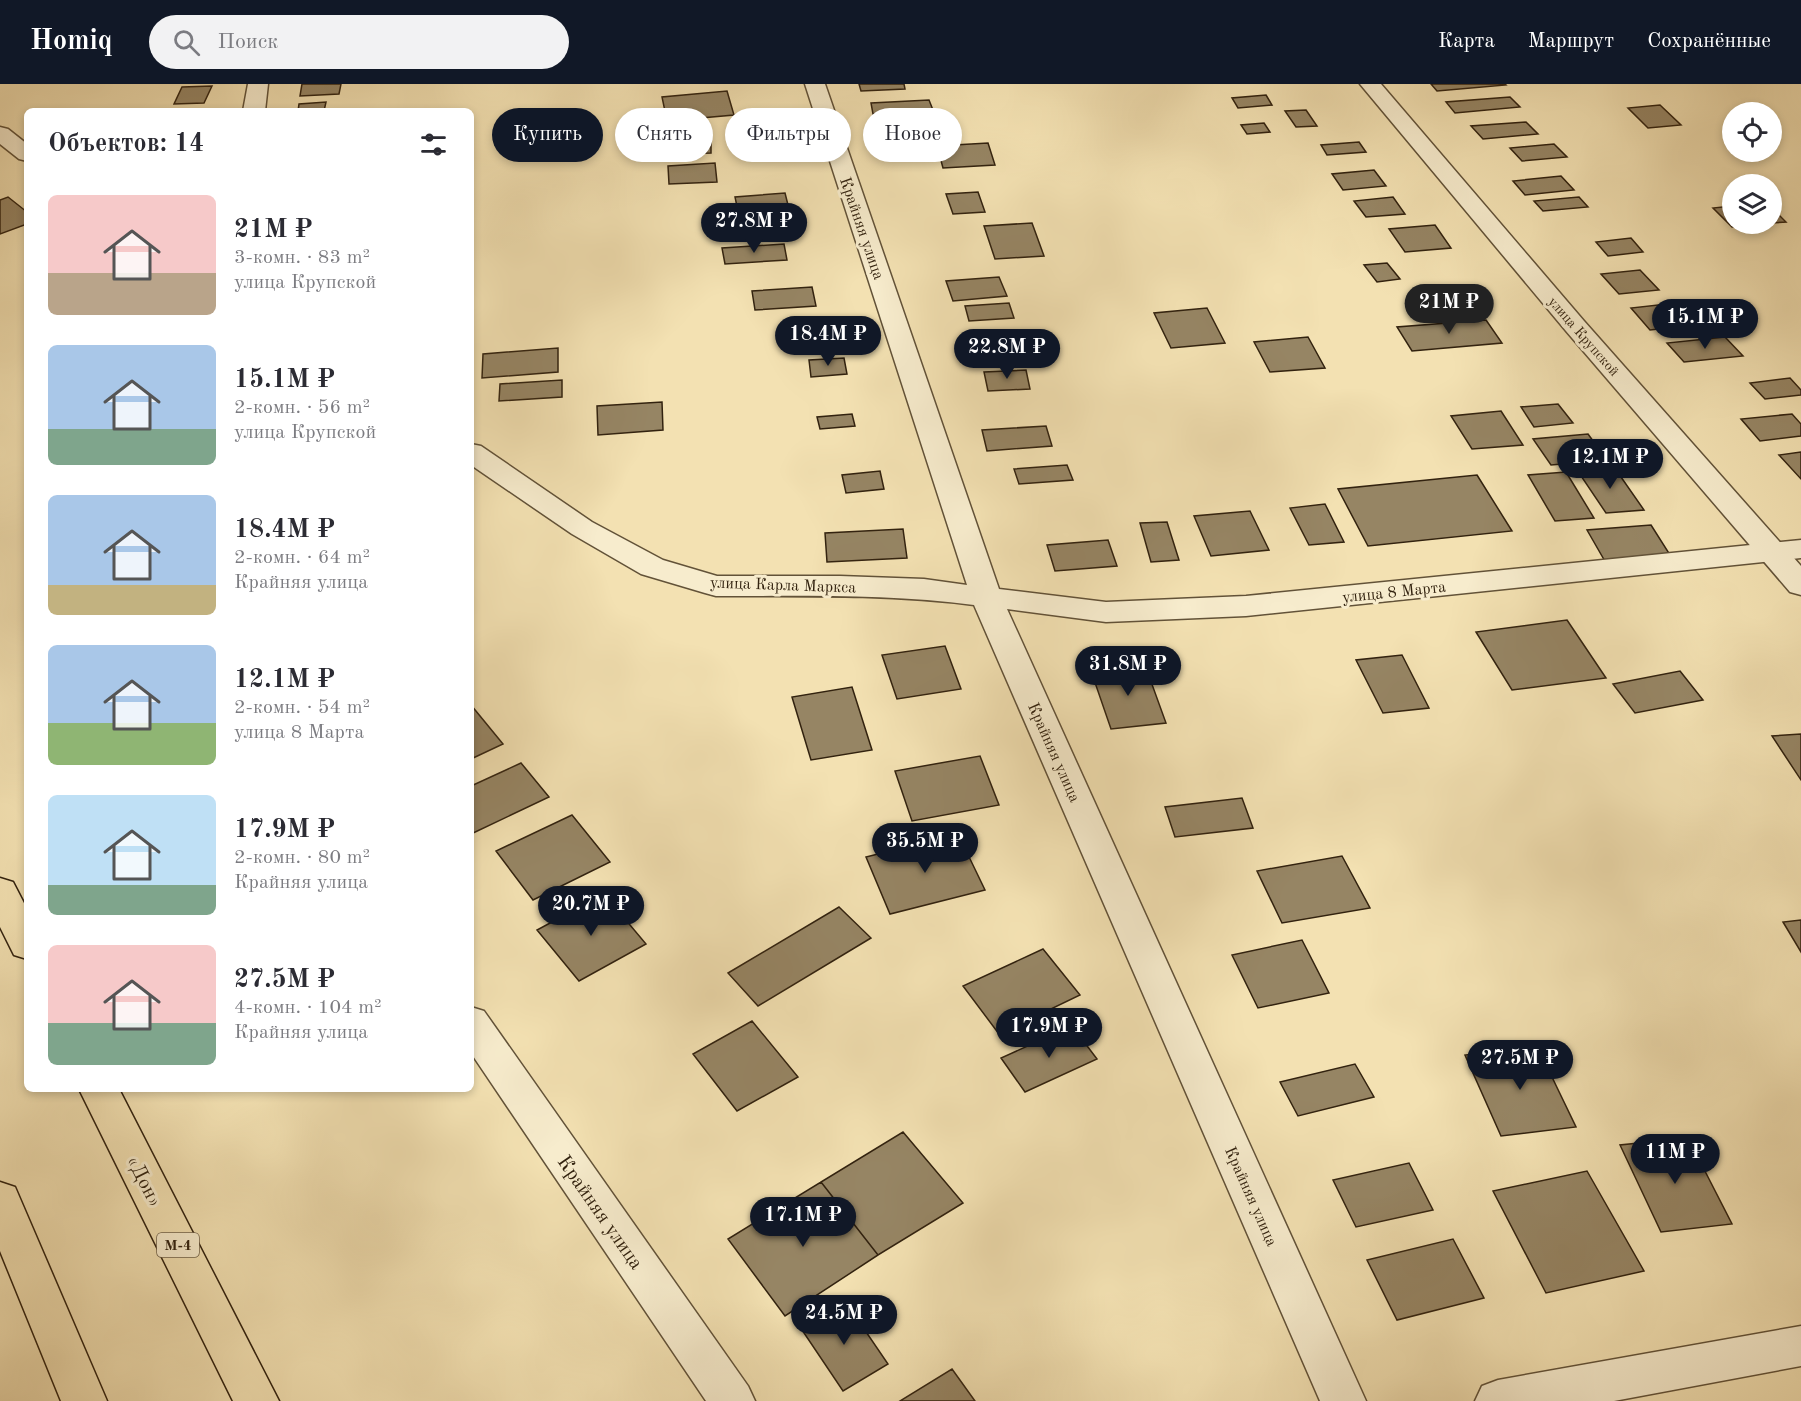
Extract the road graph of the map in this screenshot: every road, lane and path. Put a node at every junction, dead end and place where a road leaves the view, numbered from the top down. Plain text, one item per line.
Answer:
1 (258, 84) edge
2 (815, 84) edge
3 (1370, 84) edge
4 (254, 108) edge
5 (0, 134) edge
6 (24, 152) edge
7 (474, 454) edge
8 (1787, 550) edge
9 (1801, 585) edge
10 (987, 599) junction
11 (0, 891) edge
12 (24, 939) edge
13 (474, 1026) edge
14 (101, 1092) edge
15 (0, 1200) edge
16 (1801, 1346) edge
17 (84, 1401) edge
18 (256, 1401) edge
19 (732, 1401) edge
20 (1343, 1401) edge
21 (1498, 1401) edge

1 - 4 street
2 - 10 street, Крайняя улица
3 - 8 street, улица Крупской
5 - 6 street
7 - 10 street, улица Карла Маркса
8 - 9 street, улица Крупской
8 - 10 street, улица 8 Марта
10 - 20 street, Крайняя улица
11 - 12 highway
13 - 19 street, Крайняя улица
14 - 18 highway, «Дон» / М-4
15 - 17 highway
16 - 21 street

